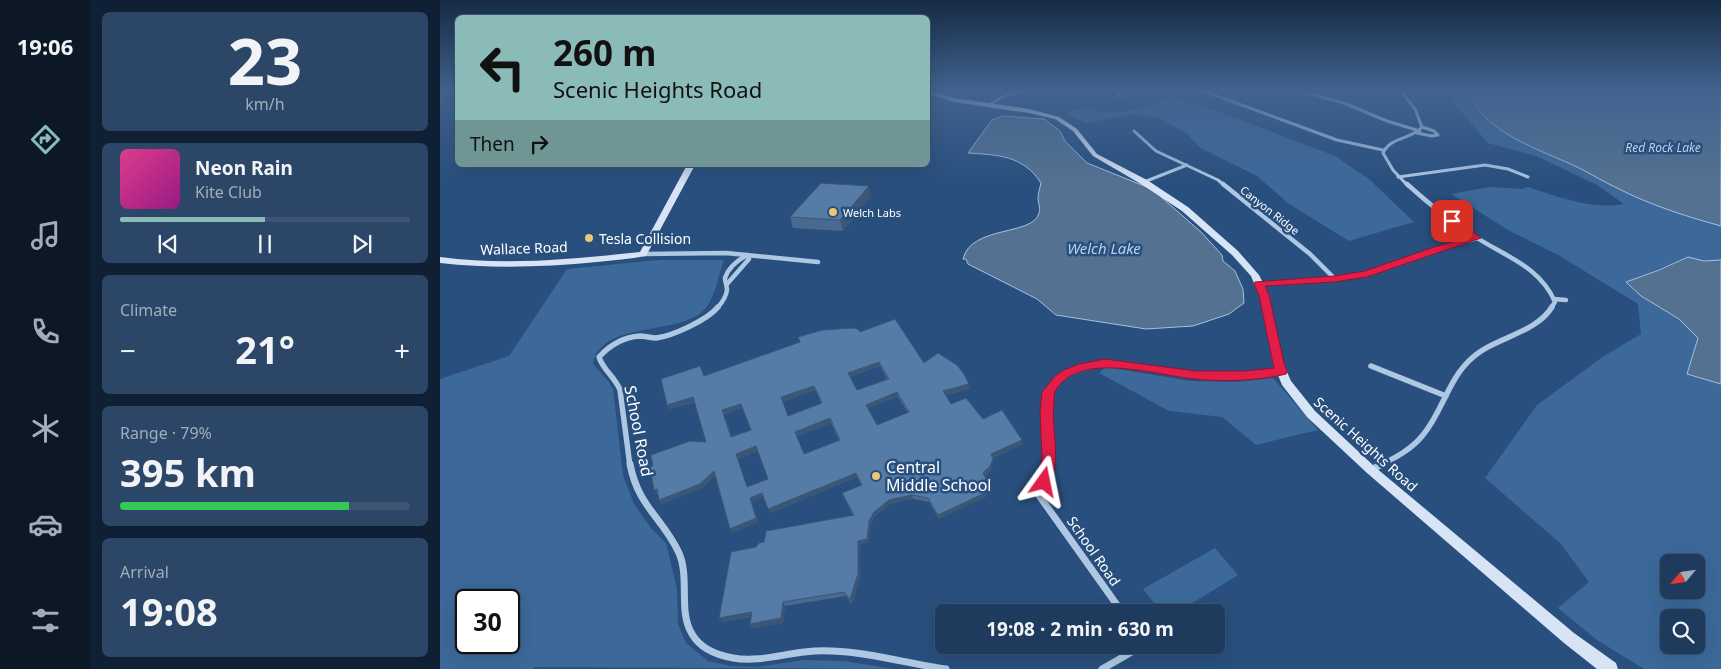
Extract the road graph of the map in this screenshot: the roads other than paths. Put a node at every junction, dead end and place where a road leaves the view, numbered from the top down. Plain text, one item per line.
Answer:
1 (1063, 121) edge
2 (1286, 121) edge
3 (1388, 121) edge
4 (1422, 121) edge
5 (1420, 130) junction
6 (1134, 131) dead end
7 (1383, 150) junction
8 (1187, 165) junction
9 (689, 167) edge
10 (1398, 177) junction
11 (1528, 177) dead end
12 (1144, 182) junction
13 (1477, 238) junction
14 (642, 254) junction
15 (747, 255) junction
16 (440, 260) edge
17 (818, 262) dead end
18 (1334, 279) junction
19 (727, 284) junction
20 (1259, 284) junction
21 (1554, 298) junction
22 (1566, 300) dead end
23 (1371, 366) dead end
24 (1281, 371) junction
25 (1446, 396) junction
26 (1371, 470) junction
27 (1116, 604) edge
28 (1128, 654) edge
29 (946, 669) edge
30 (1102, 669) edge
31 (1610, 669) edge

1 - 12 street, Scenic Heights Road
2 - 7 street
3 - 5 street
4 - 5 street
5 - 7 street
6 - 8 street, Canyon Ridge
7 - 10 street
8 - 12 street
8 - 18 street, Canyon Ridge
9 - 14 street
10 - 11 street
10 - 13 street
12 - 20 street, Scenic Heights Road
13 - 18 street
13 - 21 street
14 - 15 street, Wallace Road
14 - 16 street, Wallace Road
15 - 17 street, Wallace Road
15 - 19 street, School Road
15 - 19 street, School Road
18 - 20 street
19 - 29 street, School Road
20 - 24 street, Scenic Heights Road
21 - 22 street
21 - 25 street
23 - 25 street
24 - 26 street, Scenic Heights Road
24 - 27 street, School Road
25 - 26 street
26 - 31 street, Scenic Heights Road
28 - 30 street

